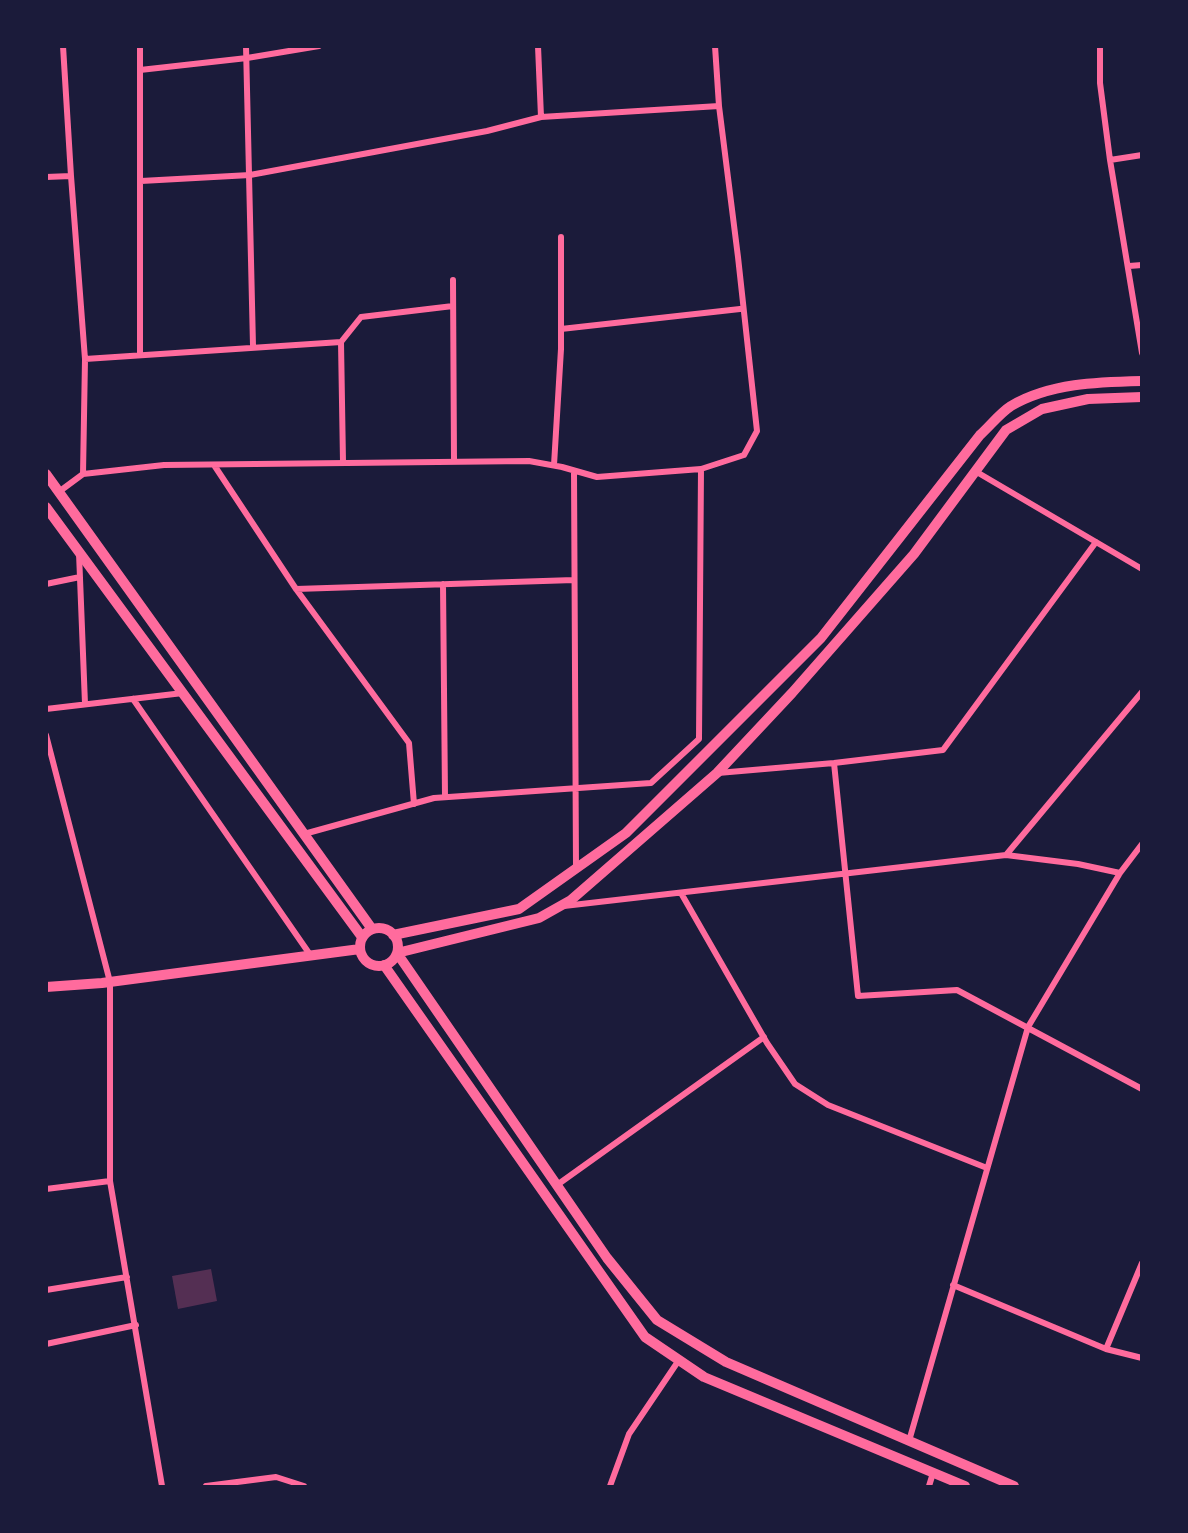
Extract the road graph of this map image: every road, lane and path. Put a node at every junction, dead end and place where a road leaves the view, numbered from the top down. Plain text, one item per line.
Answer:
1 (63, 46) edge
2 (140, 46) edge
3 (246, 46) edge
4 (319, 46) edge
5 (538, 46) edge
6 (715, 46) edge
7 (1100, 46) edge
8 (247, 58) junction
9 (140, 70) junction
10 (719, 106) junction
11 (541, 117) junction
12 (1142, 154) edge
13 (1110, 160) junction
14 (250, 175) junction
15 (71, 176) junction
16 (46, 177) edge
17 (141, 181) junction
18 (561, 237) dead end
19 (1142, 265) edge
20 (1129, 266) junction
21 (453, 280) dead end
22 (453, 306) junction
23 (740, 309) dead end
24 (561, 329) junction
25 (341, 342) junction
26 (253, 346) junction
27 (1142, 353) edge
28 (140, 355) junction
29 (85, 359) junction
30 (1142, 381) edge
31 (1142, 397) edge
32 (454, 461) junction
33 (343, 462) junction
34 (214, 465) junction
35 (554, 465) junction
36 (701, 469) junction
37 (574, 471) junction
38 (975, 471) junction
39 (46, 474) edge
40 (83, 474) junction
41 (60, 491) junction
42 (46, 507) edge
43 (1096, 542) junction
44 (79, 550) junction
45 (1142, 569) edge
46 (80, 577) junction
47 (574, 580) junction
48 (46, 584) edge
49 (442, 584) junction
50 (296, 589) junction
51 (1142, 692) edge
52 (184, 693) junction
53 (133, 699) junction
54 (85, 704) junction
55 (46, 709) edge
56 (46, 735) edge
57 (834, 763) junction
58 (717, 773) junction
59 (575, 788) junction
60 (445, 797) junction
61 (414, 804) junction
62 (304, 834) junction
63 (1142, 844) edge
64 (1006, 855) junction
65 (576, 869) junction
66 (845, 873) junction
67 (1120, 873) junction
68 (681, 893) junction
69 (559, 907) junction
70 (372, 929) junction
71 (393, 935) junction
72 (363, 937) junction
73 (360, 950) junction
74 (397, 953) junction
75 (311, 956) junction
76 (384, 965) junction
77 (110, 982) junction
78 (46, 987) edge
79 (1028, 1027) junction
80 (764, 1037) junction
81 (1142, 1089) edge
82 (987, 1168) junction
83 (110, 1181) junction
84 (557, 1185) junction
85 (46, 1189) edge
86 (1142, 1263) edge
87 (127, 1277) junction
88 (953, 1286) junction
89 (46, 1290) edge
90 (136, 1325) junction
91 (46, 1344) edge
92 (1107, 1349) junction
93 (1142, 1358) edge
94 (679, 1360) junction
95 (909, 1441) junction
96 (933, 1473) junction
97 (162, 1486) edge
98 (206, 1486) edge
99 (304, 1486) edge
100 (610, 1486) edge
101 (929, 1486) edge
102 (965, 1486) edge
103 (1014, 1486) edge

1 - 15 street
2 - 9 street
3 - 8 street
4 - 8 street
5 - 11 street
6 - 10 street
7 - 13 street
8 - 9 street
8 - 14 street
9 - 17 street
10 - 11 street
10 - 36 street
11 - 14 street
12 - 13 street
13 - 20 street
14 - 17 street
14 - 26 street
15 - 16 street
15 - 29 street
17 - 28 street
18 - 24 street
19 - 20 street
20 - 27 street
21 - 22 street
22 - 25 street
22 - 32 street
23 - 24 street
24 - 35 street
25 - 26 street
25 - 33 street
26 - 28 street
28 - 29 street
29 - 40 street
30 - 65 main road
31 - 38 main road
32 - 33 street
32 - 35 street
33 - 34 street
34 - 40 street
34 - 50 street
35 - 37 street
36 - 37 street
36 - 59 street
37 - 47 street
38 - 43 street
38 - 58 main road
39 - 41 main road
40 - 41 street
41 - 62 main road
42 - 44 main road
43 - 45 street
43 - 57 street
44 - 46 street
44 - 52 main road
46 - 48 street
46 - 54 street
47 - 49 street
47 - 59 street
49 - 50 street
49 - 60 street
50 - 61 street
51 - 64 street
52 - 53 street
52 - 72 main road
53 - 54 street
53 - 75 street
54 - 55 street
56 - 77 street
57 - 58 street
57 - 66 street
58 - 69 main road
59 - 60 street
59 - 65 street
60 - 61 street
61 - 62 street
62 - 70 main road
63 - 67 street
64 - 66 street
64 - 67 street
65 - 71 main road
66 - 68 street
66 - 79 street
67 - 79 street
68 - 69 street
68 - 80 street
69 - 74 main road
70 - 71 main road
70 - 72 main road
71 - 74 main road
72 - 73 main road
73 - 75 main road
73 - 76 main road
74 - 76 main road
74 - 84 main road
75 - 77 main road
76 - 94 main road
77 - 78 main road
77 - 83 street
79 - 81 street
79 - 82 street
80 - 82 street
80 - 84 street
82 - 88 street
83 - 85 street
83 - 87 street
84 - 95 main road
86 - 92 street
87 - 89 street
87 - 90 street
88 - 92 street
88 - 95 street
90 - 91 street
90 - 97 street
92 - 93 street
94 - 96 main road
94 - 100 street
95 - 103 main road
96 - 101 street
96 - 102 main road
98 - 99 street

